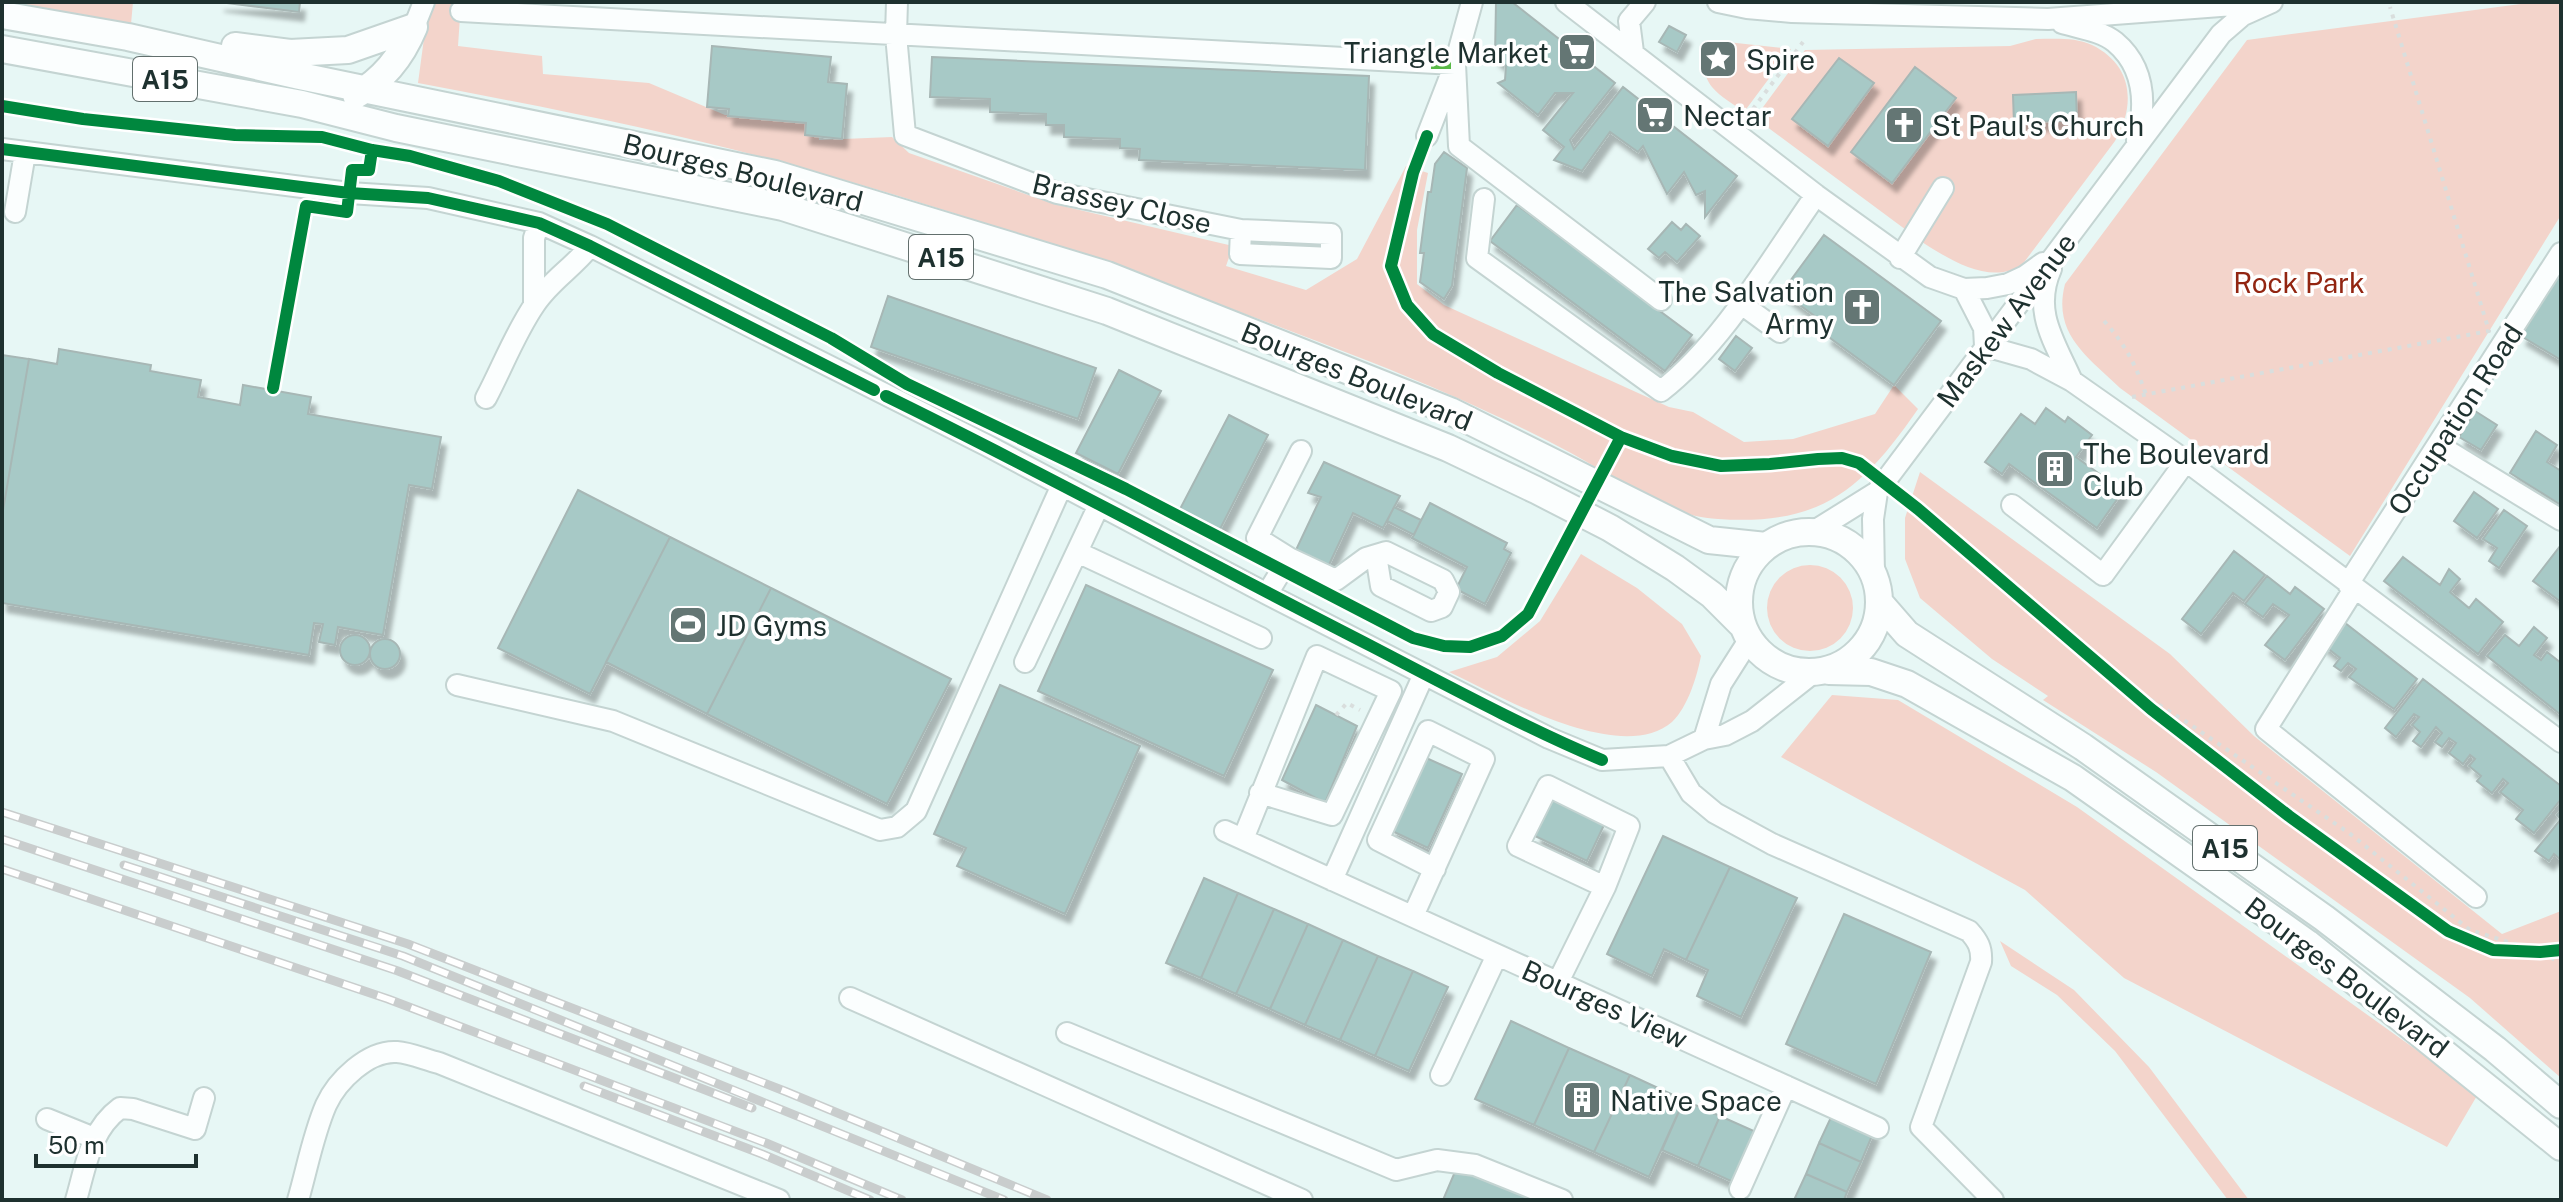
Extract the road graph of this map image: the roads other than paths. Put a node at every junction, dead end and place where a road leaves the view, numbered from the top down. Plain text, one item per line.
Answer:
1 (424, 2) edge
2 (897, 2) edge
3 (1472, 2) edge
4 (1566, 2) edge
5 (1645, 2) edge
6 (1718, 2) edge
7 (1760, 2) edge
8 (2270, 2) edge
9 (1788, 8) edge
10 (461, 11) dead end
11 (8, 17) edge
12 (2048, 19) junction
13 (414, 27) junction
14 (896, 35) junction
15 (128, 37) junction
16 (6, 50) edge
17 (1633, 52) junction
18 (1455, 64) junction
19 (366, 90) junction
20 (320, 108) junction
21 (1427, 136) dead end
22 (2, 149) edge
23 (2135, 149) junction
24 (25, 153) junction
25 (1943, 188) dead end
26 (1816, 195) junction
27 (1484, 199) dead end
28 (15, 212) dead end
29 (539, 223) junction
30 (1241, 230) dead end
31 (590, 246) junction
32 (2061, 248) junction
33 (2561, 253) edge
34 (1900, 258) junction
35 (1964, 289) junction
36 (1661, 300) dead end
37 (1740, 303) junction
38 (534, 305) junction
39 (1780, 332) dead end
40 (1985, 346) junction
41 (2072, 381) junction
42 (486, 398) dead end
43 (2438, 445) junction
44 (1301, 451) dead end
45 (2186, 461) junction
46 (1062, 485) junction
47 (1877, 492) junction
48 (1099, 505) junction
49 (2012, 505) dead end
50 (2561, 520) edge
51 (1816, 530) junction
52 (1766, 546) junction
53 (1077, 552) junction
54 (1376, 555) dead end
55 (1289, 558) junction
56 (1874, 574) junction
57 (2351, 586) junction
58 (1267, 594) junction
59 (1880, 603) junction
60 (1745, 632) junction
61 (1261, 638) dead end
62 (1025, 662) dead end
63 (1821, 672) junction
64 (1424, 674) junction
65 (457, 685) dead end
66 (1704, 739) junction
67 (2561, 742) edge
68 (1669, 756) junction
69 (1260, 793) junction
70 (1435, 869) junction
71 (1332, 880) junction
72 (1605, 887) junction
73 (2476, 897) dead end
74 (1413, 916) junction
75 (1497, 955) junction
76 (1558, 982) junction
77 (850, 998) dead end
78 (1067, 1033) dead end
79 (1441, 1075) dead end
80 (1786, 1086) junction
81 (204, 1098) dead end
82 (2561, 1105) edge
83 (47, 1119) dead end
84 (1878, 1128) dead end
85 (94, 1138) junction
86 (2561, 1147) edge
87 (1740, 1189) dead end
88 (76, 1200) edge
89 (298, 1200) edge
90 (779, 1200) edge
91 (1302, 1200) edge
92 (1562, 1200) edge
93 (1993, 1200) edge

1 - 13 street
2 - 14 street, Brassey Close
3 - 18 street
4 - 17 street
5 - 17 street
6 - 9 street
7 - 9 street
8 - 12 street
8 - 23 street, Maskew Avenue
9 - 12 street
10 - 14 street
11 - 15 main road, Bourges Boulevard / A15
12 - 23 street, Maskew Avenue
13 - 15 main road
13 - 19 main road
14 - 18 street
14 - 30 street, Brassey Close
15 - 19 main road, Bourges Boulevard / A15
16 - 20 main road, Bourges Boulevard / A15
17 - 26 street
18 - 21 street
18 - 36 street
19 - 20 main road
19 - 52 main road, Bourges Boulevard / A15
20 - 60 main road, Bourges Boulevard / A15
22 - 24 street
23 - 32 street, Maskew Avenue
24 - 28 street
24 - 29 street
25 - 34 street
26 - 34 street
26 - 37 street
27 - 37 street
29 - 31 street
29 - 38 street
31 - 38 street
31 - 46 street
32 - 35 street
32 - 40 street, Maskew Avenue
32 - 41 street
33 - 43 street, Occupation Road
34 - 35 street
35 - 40 street
37 - 39 street
38 - 42 street
40 - 41 street
40 - 47 street, Maskew Avenue
41 - 45 street
43 - 50 street
43 - 57 street, Occupation Road
44 - 55 street
45 - 49 street
45 - 57 street
46 - 48 street
46 - 65 street
47 - 51 street, Maskew Avenue
47 - 56 street, Maskew Avenue
48 - 53 street
48 - 58 street
51 - 52 main road
51 - 56 main road
52 - 60 main road
53 - 61 street
53 - 62 street
54 - 55 street
55 - 58 street
56 - 59 main road
57 - 67 street
57 - 73 street, Occupation Road
58 - 64 street
59 - 63 main road
59 - 82 main road, Bourges Boulevard / A15
60 - 63 main road
60 - 66 street
63 - 66 street
63 - 86 main road, Bourges Boulevard / A15
64 - 68 street
64 - 71 street
66 - 68 street
68 - 93 street
69 - 69 street
69 - 71 street, Bourges View
70 - 70 street
70 - 74 street
71 - 74 street, Bourges View
72 - 72 street
72 - 76 street
74 - 75 street, Bourges View
75 - 76 street, Bourges View
75 - 79 street
76 - 80 street, Bourges View
77 - 91 street
78 - 92 street
80 - 84 street, Bourges View
80 - 87 street
81 - 85 street
83 - 85 street
85 - 88 street
89 - 90 street

